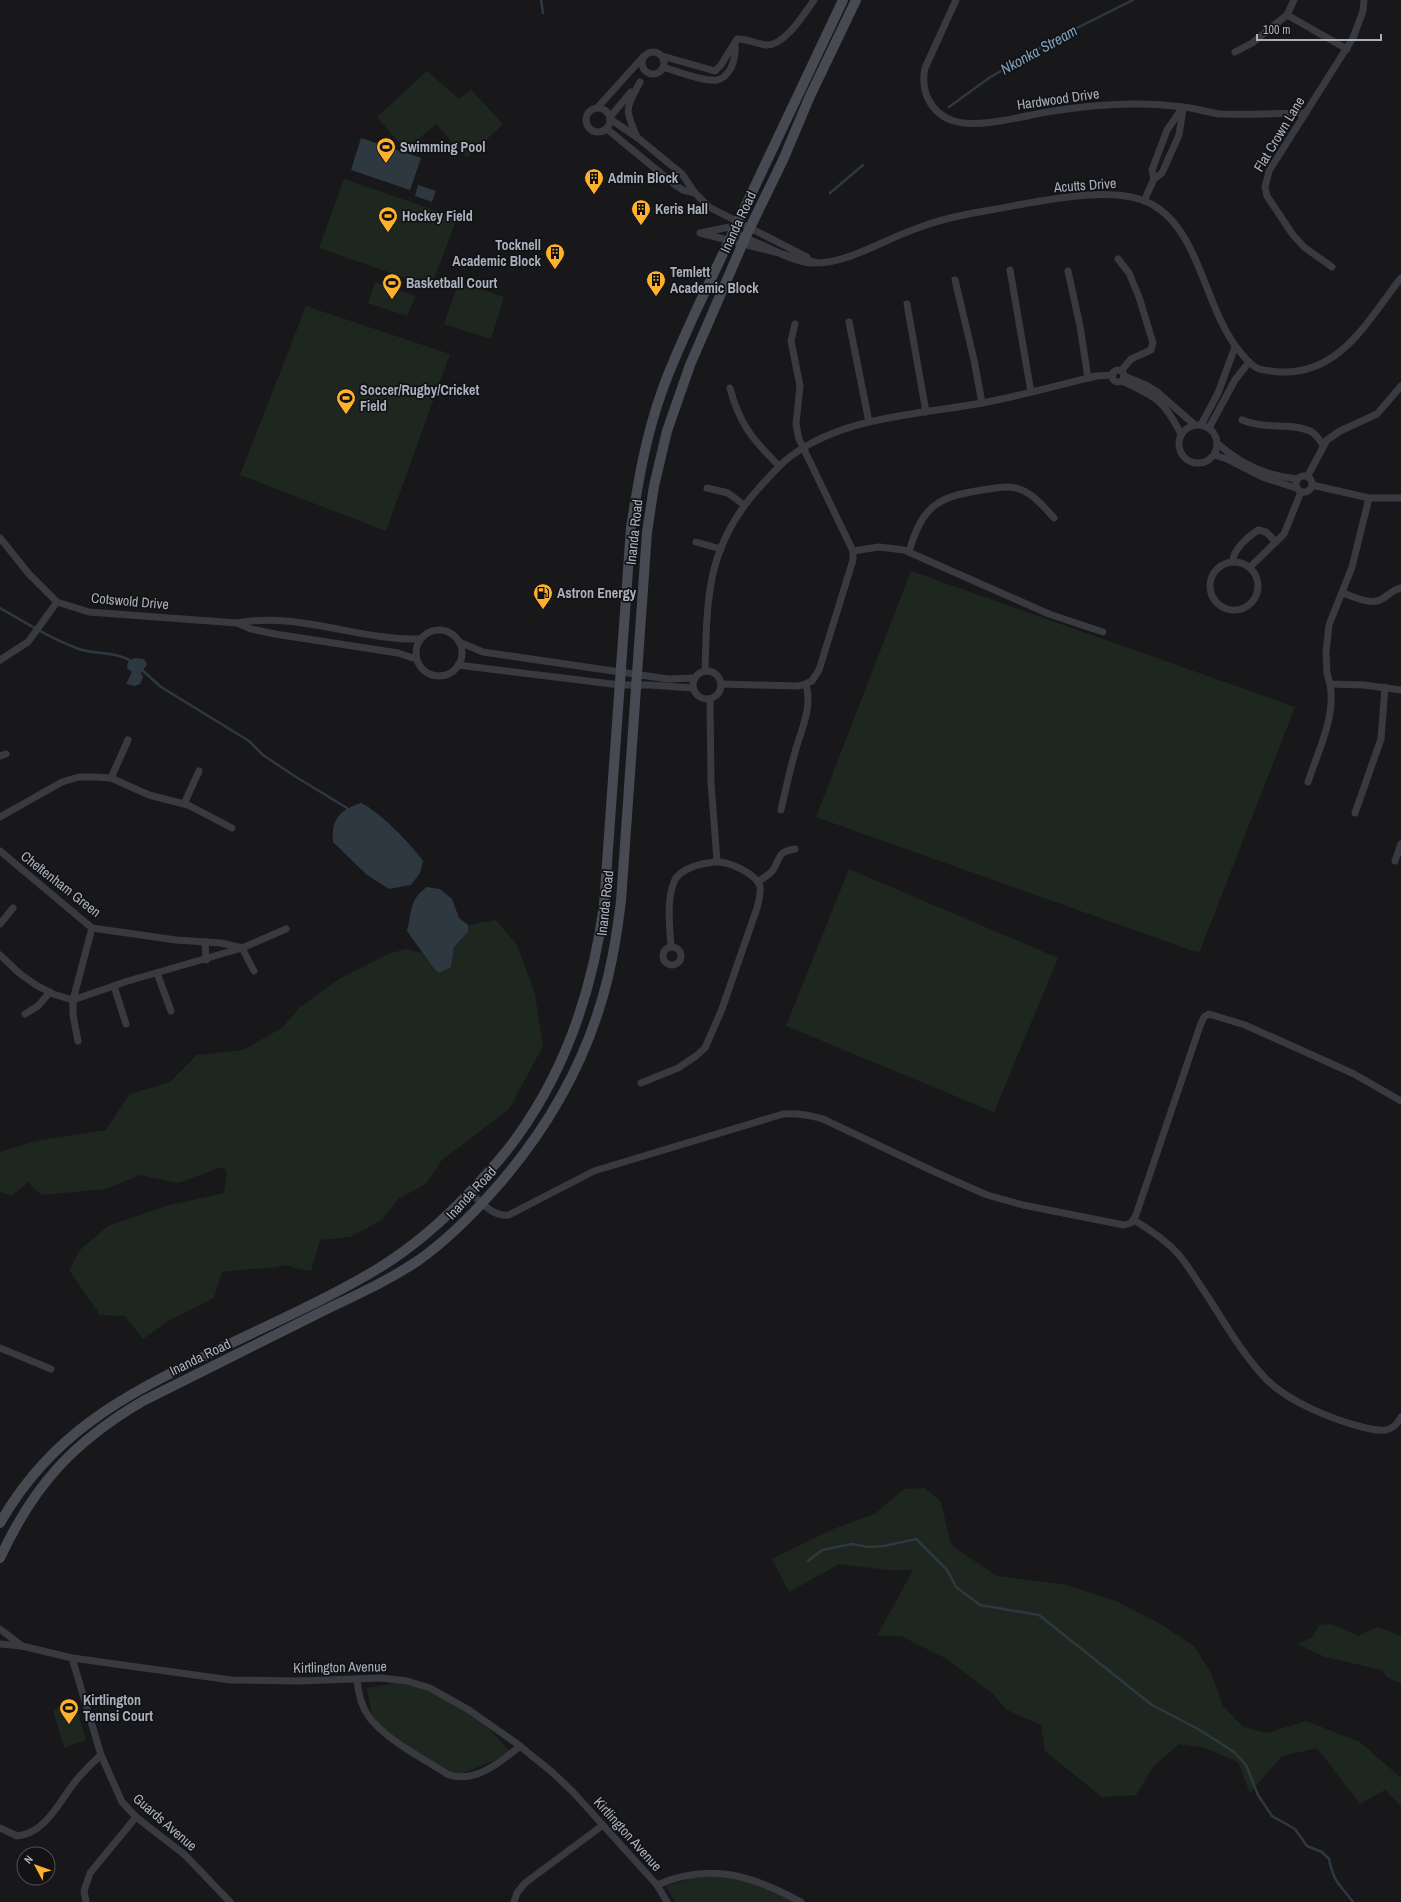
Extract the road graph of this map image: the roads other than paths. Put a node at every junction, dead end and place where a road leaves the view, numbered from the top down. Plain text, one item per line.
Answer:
1 (814, 0) edge
2 (843, 0) edge
3 (856, 0) edge
4 (956, 0) edge
5 (1294, 0) edge
6 (1364, 0) edge
7 (1287, 15) junction
8 (735, 44) junction
9 (1347, 49) junction
10 (1235, 52) dead end
11 (662, 56) junction
12 (643, 57) junction
13 (663, 67) junction
14 (647, 72) junction
15 (640, 82) junction
16 (598, 107) junction
17 (1183, 107) junction
18 (1306, 113) junction
19 (610, 118) junction
20 (607, 129) junction
21 (638, 138) junction
22 (1154, 178) junction
23 (695, 193) junction
24 (1144, 200) junction
25 (733, 231) junction
26 (745, 238) junction
27 (1118, 259) dead end
28 (818, 263) junction
29 (1332, 267) dead end
30 (1010, 270) dead end
31 (1068, 271) dead end
32 (1401, 278) edge
33 (955, 280) dead end
34 (907, 304) dead end
35 (849, 322) dead end
36 (795, 324) dead end
37 (1235, 347) junction
38 (1249, 362) junction
39 (1112, 375) junction
40 (1122, 376) junction
41 (1088, 378) junction
42 (1401, 386) edge
43 (730, 388) dead end
44 (1031, 392) junction
45 (982, 403) junction
46 (926, 412) junction
47 (1242, 420) dead end
48 (868, 422) junction
49 (1198, 425) junction
50 (1209, 428) junction
51 (1181, 434) junction
52 (1217, 443) junction
53 (1323, 445) junction
54 (803, 448) junction
55 (1214, 455) junction
56 (779, 466) junction
57 (1307, 477) junction
58 (1297, 479) junction
59 (1312, 485) junction
60 (707, 488) dead end
61 (1298, 490) junction
62 (1369, 498) junction
63 (1401, 498) edge
64 (744, 505) junction
65 (1054, 518) dead end
66 (0, 538) edge
67 (696, 542) dead end
68 (1276, 542) junction
69 (721, 549) junction
70 (853, 551) junction
71 (909, 552) junction
72 (1233, 562) junction
73 (1250, 568) junction
74 (1401, 588) edge
75 (1342, 593) junction
76 (57, 602) junction
77 (273, 620) junction
78 (236, 623) junction
79 (328, 628) junction
80 (1103, 632) dead end
81 (271, 633) junction
82 (420, 639) junction
83 (326, 642) junction
84 (459, 642) junction
85 (416, 659) junction
86 (0, 660) edge
87 (458, 665) junction
88 (705, 671) junction
89 (621, 672) junction
90 (637, 674) junction
91 (695, 678) junction
92 (721, 684) junction
93 (806, 684) junction
94 (1330, 684) junction
95 (620, 685) junction
96 (636, 685) junction
97 (1385, 687) junction
98 (693, 688) junction
99 (1401, 690) edge
100 (710, 699) junction
101 (128, 740) dead end
102 (198, 771) dead end
103 (111, 778) junction
104 (1308, 782) dead end
105 (184, 804) junction
106 (781, 810) dead end
107 (1355, 813) dead end
108 (0, 817) edge
109 (232, 828) dead end
110 (1401, 844) edge
111 (795, 849) dead end
112 (0, 851) edge
113 (717, 861) junction
114 (1395, 861) dead end
115 (758, 882) junction
116 (13, 908) dead end
117 (0, 924) edge
118 (92, 928) junction
119 (286, 929) dead end
120 (205, 942) junction
121 (671, 947) dead end
122 (242, 948) junction
123 (0, 955) edge
124 (206, 960) junction
125 (254, 971) dead end
126 (157, 973) junction
127 (114, 986) junction
128 (50, 992) junction
129 (73, 1000) junction
130 (171, 1011) dead end
131 (25, 1014) dead end
132 (126, 1024) dead end
133 (78, 1041) dead end
134 (642, 1083) dead end
135 (1401, 1101) edge
136 (470, 1192) junction
137 (482, 1203) junction
138 (1134, 1220) junction
139 (0, 1348) edge
140 (51, 1369) dead end
141 (1401, 1417) edge
142 (0, 1523) edge
143 (0, 1558) edge
144 (0, 1629) edge
145 (0, 1644) edge
146 (22, 1646) junction
147 (72, 1658) junction
148 (356, 1679) junction
149 (520, 1746) junction
150 (101, 1755) junction
151 (136, 1817) junction
152 (602, 1825) junction
153 (0, 1828) edge
154 (657, 1885) junction
155 (86, 1902) edge
156 (230, 1902) edge
157 (514, 1902) edge
158 (667, 1902) edge
159 (801, 1902) edge

1 - 8 street
2 - 25 main road, Inanda Road
3 - 26 main road, Inanda Road
4 - 17 street, Hardwood Drive
5 - 7 street
6 - 9 street, Flat Crown Lane
7 - 9 street
7 - 10 street
8 - 11 street
8 - 13 street
9 - 18 street, Flat Crown Lane
11 - 12 street
11 - 13 street
12 - 14 street
12 - 16 street
13 - 14 street
14 - 15 street
15 - 19 street
15 - 21 street
16 - 19 street
16 - 20 street
17 - 18 street, Hardwood Drive
17 - 22 street
17 - 22 street
18 - 29 street, Flat Crown Lane
19 - 20 street
19 - 21 street
20 - 23 street
21 - 23 street
22 - 24 street
23 - 28 street
24 - 28 street, Acutts Drive
24 - 37 street, Acutts Drive
25 - 26 street, Acutts Drive
25 - 28 street
25 - 89 main road, Inanda Road
26 - 28 street, Acutts Drive
26 - 90 main road, Inanda Road
27 - 40 street
30 - 44 street
31 - 41 street
32 - 38 street, Acutts Drive
33 - 45 street
34 - 46 street
35 - 48 street
36 - 54 street
37 - 38 street, Acutts Drive
37 - 49 street
38 - 50 street
39 - 40 street
39 - 40 street
39 - 41 street
40 - 49 street
40 - 51 street
41 - 44 street
42 - 53 street
43 - 56 street
44 - 45 street
45 - 46 street
46 - 48 street
47 - 53 street
48 - 54 street
49 - 50 street
49 - 51 street
50 - 52 street
51 - 55 street
52 - 55 street
52 - 58 street
53 - 57 street
54 - 56 street
54 - 70 street
55 - 61 street
56 - 64 street
57 - 58 street
57 - 59 street
58 - 61 street
59 - 61 street
59 - 62 street
60 - 64 street
61 - 68 street
62 - 63 street
62 - 75 street
64 - 69 street
65 - 71 street
66 - 76 street
67 - 69 street
68 - 72 street
68 - 73 street
69 - 88 street
70 - 71 street
70 - 93 street
71 - 80 street
72 - 73 street
72 - 73 street
74 - 75 street
75 - 94 street
76 - 78 street, Cotswold Drive
76 - 86 street
77 - 78 street, Cotswold Drive
77 - 79 street, Cotswold Drive
77 - 81 street
78 - 81 street, Cotswold Drive
79 - 82 street, Cotswold Drive
79 - 83 street
81 - 83 street, Cotswold Drive
82 - 84 street
82 - 85 street
83 - 85 street, Cotswold Drive
84 - 87 street
84 - 89 street
85 - 87 street
87 - 95 street
88 - 91 street
88 - 92 street
89 - 90 street
89 - 95 main road, Inanda Road
90 - 91 street
90 - 96 main road, Inanda Road
91 - 98 street
92 - 93 street
92 - 100 street
93 - 106 street
94 - 97 street
94 - 104 street
95 - 96 street
95 - 136 main road, Inanda Road
96 - 98 street
96 - 137 main road, Inanda Road
97 - 99 street
97 - 107 street
98 - 100 street
100 - 113 street
101 - 103 street
102 - 105 street
103 - 105 street
103 - 108 street
105 - 109 street
110 - 114 street
111 - 115 street
112 - 118 street, Cheltenham Green
113 - 115 street
113 - 121 street
115 - 134 street
116 - 117 street
118 - 120 street, Cheltenham Green
118 - 129 street
119 - 122 street
120 - 122 street, Cheltenham Green
120 - 124 street
122 - 124 street
122 - 125 street
123 - 128 street
124 - 126 street
126 - 127 street
126 - 130 street
127 - 129 street
127 - 132 street
128 - 129 street
128 - 131 street
129 - 133 street
135 - 138 street
136 - 137 street
136 - 142 main road, Inanda Road
137 - 138 street
137 - 143 main road, Inanda Road
138 - 141 street
139 - 140 street
144 - 146 street, Kirtlington Avenue
145 - 146 street, Kirtlington Avenue
146 - 147 street, Kirtlington Avenue
147 - 148 street, Kirtlington Avenue
147 - 150 street, Guards Avenue
148 - 149 street, Kirtlington Avenue
148 - 149 street
149 - 152 street, Kirtlington Avenue
150 - 151 street, Guards Avenue
150 - 153 street
151 - 155 street
151 - 156 street, Guards Avenue
152 - 154 street, Kirtlington Avenue
152 - 157 street
154 - 158 street, Kirtlington Avenue
154 - 159 street, Kirtlington Avenue

